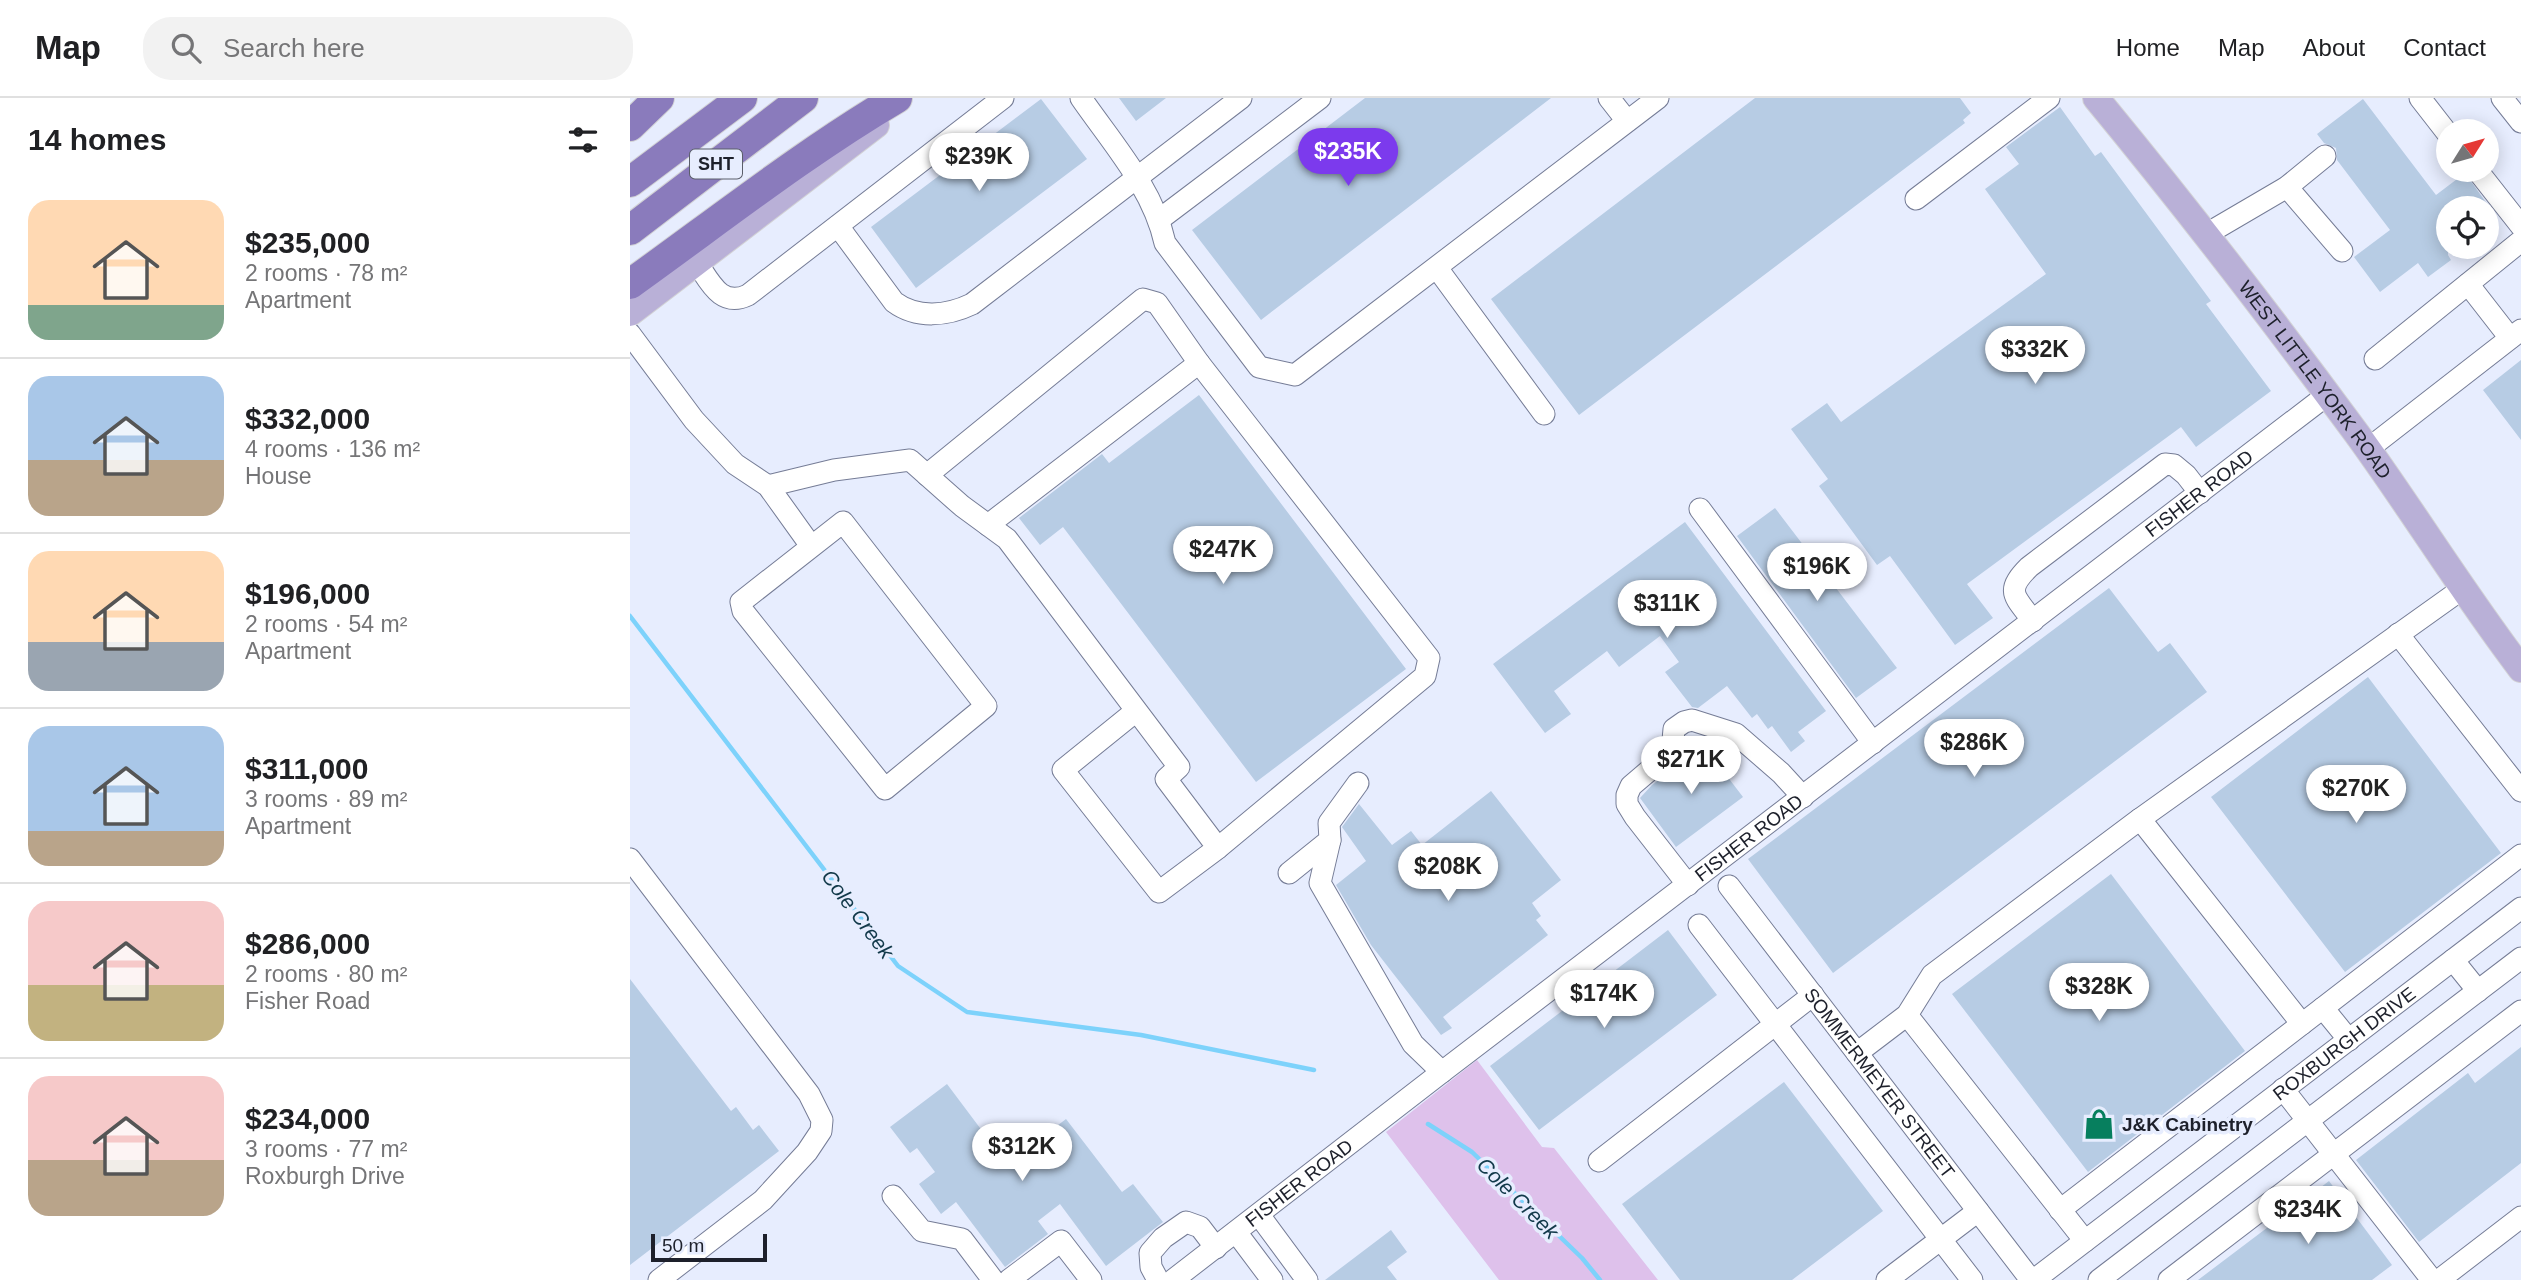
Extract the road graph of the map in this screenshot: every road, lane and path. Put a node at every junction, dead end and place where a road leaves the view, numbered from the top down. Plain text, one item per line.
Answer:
1 (641, 98) edge
2 (659, 98) edge
3 (742, 98) edge
4 (803, 98) edge
5 (897, 98) edge
6 (910, 98) edge
7 (1003, 98) edge
8 (1081, 98) edge
9 (1241, 98) edge
10 (1320, 98) edge
11 (1609, 98) edge
12 (1658, 98) edge
13 (2049, 98) edge
14 (2096, 98) edge
15 (2420, 98) edge
16 (2502, 98) edge
17 (630, 107) edge
18 (2436, 119) edge
19 (1627, 121) junction
20 (2521, 122) edge
21 (630, 126) edge
22 (2325, 156) dead end
23 (1137, 177) junction
24 (2486, 182) edge
25 (630, 183) edge
26 (2287, 187) junction
27 (1916, 199) dead end
28 (1160, 219) junction
29 (838, 226) junction
30 (2521, 226) edge
31 (630, 230) edge
32 (2205, 235) junction
33 (2521, 241) edge
34 (2342, 251) dead end
35 (697, 263) junction
36 (1437, 268) junction
37 (630, 284) edge
38 (2468, 284) junction
39 (630, 313) edge
40 (630, 334) edge
41 (2516, 334) edge
42 (2375, 359) dead end
43 (1199, 363) junction
44 (2328, 395) junction
45 (1544, 414) dead end
46 (2368, 449) junction
47 (927, 475) junction
48 (768, 486) junction
49 (2200, 493) junction
50 (1700, 509) dead end
51 (988, 525) junction
52 (811, 546) junction
53 (2462, 589) junction
54 (2033, 621) junction
55 (2398, 634) junction
56 (2517, 655) edge
57 (1136, 710) junction
58 (1873, 743) junction
59 (1358, 783) dead end
60 (2521, 791) edge
61 (1803, 797) junction
62 (2140, 819) junction
63 (1330, 840) junction
64 (1218, 848) junction
65 (2521, 855) edge
66 (630, 859) edge
67 (1289, 873) dead end
68 (1688, 885) junction
69 (1728, 886) dead end
70 (2521, 908) edge
71 (1699, 925) dead end
72 (2521, 958) edge
73 (2453, 960) junction
74 (2478, 991) junction
75 (1813, 995) junction
76 (2323, 1008) junction
77 (2521, 1011) edge
78 (1907, 1015) junction
79 (1776, 1024) junction
80 (2302, 1024) junction
81 (2349, 1040) junction
82 (1857, 1053) junction
83 (1442, 1072) junction
84 (2283, 1088) junction
85 (2308, 1119) junction
86 (2335, 1153) junction
87 (1599, 1161) dead end
88 (893, 1196) dead end
89 (2060, 1210) junction
90 (1978, 1211) junction
91 (1259, 1215) junction
92 (2521, 1217) edge
93 (1236, 1232) junction
94 (1941, 1239) junction
95 (2085, 1241) junction
96 (1216, 1248) junction
97 (659, 1280) edge
98 (993, 1280) edge
99 (1009, 1280) edge
100 (1091, 1280) edge
101 (1158, 1280) edge
102 (1173, 1280) edge
103 (1272, 1280) edge
104 (1307, 1280) edge
105 (1887, 1280) edge
106 (1972, 1280) edge
107 (2032, 1280) edge
108 (2099, 1280) edge
109 (2169, 1280) edge
110 (2431, 1280) edge
111 (2439, 1280) edge

1 - 17 main road
2 - 21 highway
3 - 25 highway, SHT
4 - 31 highway, SHT
5 - 37 highway
6 - 35 main road
7 - 29 street
8 - 23 street
9 - 23 street
10 - 28 street
11 - 19 street
12 - 19 street
13 - 27 street
14 - 32 main road, WEST LITTLE YORK ROAD
15 - 18 street
16 - 20 street
19 - 36 street
22 - 26 street
23 - 28 street
23 - 29 street
24 - 30 street
26 - 32 street
26 - 34 street
28 - 36 street
29 - 35 street
32 - 44 main road, WEST LITTLE YORK ROAD
33 - 38 street
35 - 39 main road
36 - 45 street
38 - 41 street
38 - 42 street
40 - 48 street
41 - 46 street
43 - 47 street
43 - 51 street
43 - 64 street
44 - 46 main road, WEST LITTLE YORK ROAD
44 - 49 street, FISHER ROAD
46 - 53 main road, WEST LITTLE YORK ROAD
47 - 48 street
47 - 51 street
48 - 52 street
49 - 54 street, FISHER ROAD
49 - 54 street
50 - 58 street
51 - 57 street
52 - 52 street
53 - 55 street
53 - 56 main road, WEST LITTLE YORK ROAD
54 - 58 street, FISHER ROAD
55 - 60 street
55 - 62 street
57 - 64 street
57 - 64 street
58 - 61 street, FISHER ROAD
59 - 63 street
61 - 68 street, FISHER ROAD
61 - 68 street
62 - 78 street
62 - 80 street
63 - 67 street
63 - 83 street
65 - 76 street
66 - 97 street
68 - 83 street, FISHER ROAD
69 - 75 street, SOMMERMEYER STREET
70 - 73 street, ROXBURGH DRIVE
71 - 79 street
72 - 74 street, ROXBURGH DRIVE
73 - 74 street
73 - 81 street, ROXBURGH DRIVE
74 - 85 street, ROXBURGH DRIVE
75 - 79 street
75 - 82 street, SOMMERMEYER STREET
76 - 80 street
76 - 81 street
77 - 86 street
78 - 82 street
78 - 89 street
79 - 87 street
79 - 94 street
80 - 89 street
81 - 84 street, ROXBURGH DRIVE
82 - 90 street, SOMMERMEYER STREET
83 - 91 street, FISHER ROAD
84 - 85 street
84 - 95 street, ROXBURGH DRIVE
85 - 86 street
85 - 108 street, ROXBURGH DRIVE
86 - 109 street
86 - 110 street
88 - 98 street
89 - 95 street
90 - 94 street
90 - 107 street, SOMMERMEYER STREET
91 - 93 street, FISHER ROAD
91 - 104 street
92 - 111 street
93 - 96 street, FISHER ROAD
93 - 103 street
94 - 105 street
94 - 106 street
95 - 107 street, ROXBURGH DRIVE
96 - 101 street
96 - 102 street, FISHER ROAD
99 - 100 street

